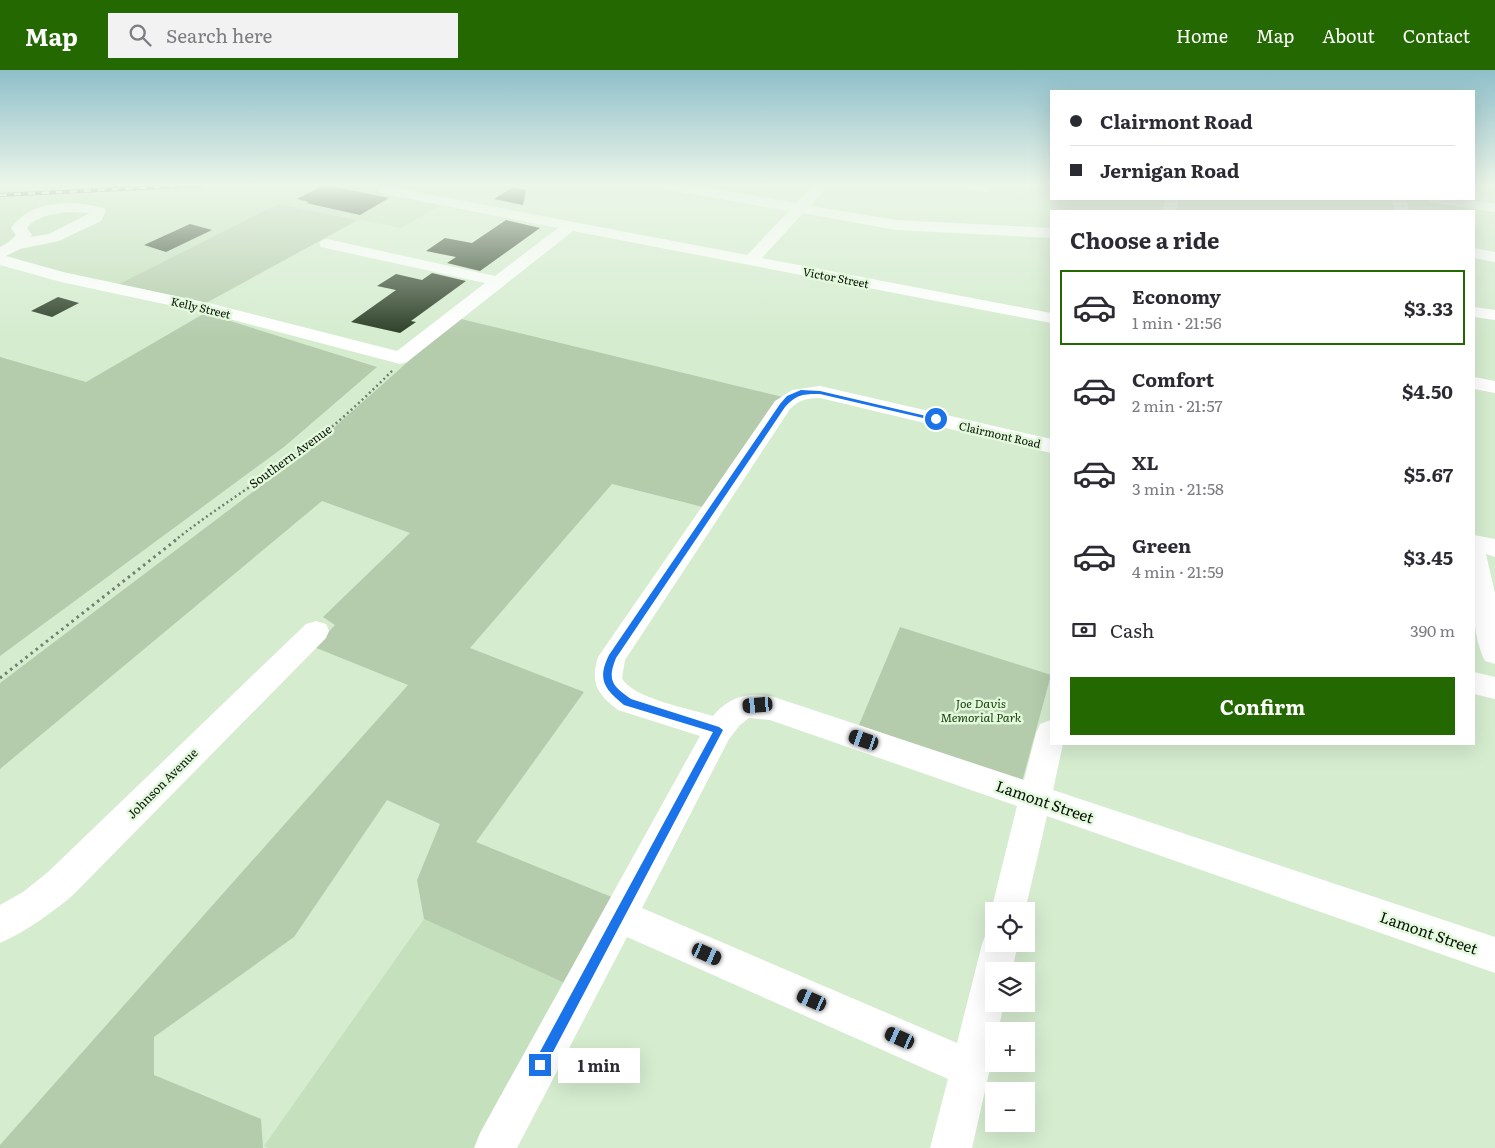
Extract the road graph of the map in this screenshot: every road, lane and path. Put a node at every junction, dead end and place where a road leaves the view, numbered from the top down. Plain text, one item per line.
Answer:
1 (24, 235) edge
2 (59, 235) edge
3 (557, 235) edge
4 (624, 235) edge
5 (775, 235) edge
6 (327, 244) dead end
7 (15, 246) junction
8 (0, 252) edge
9 (1475, 253) edge
10 (1495, 257) edge
11 (0, 260) edge
12 (751, 260) junction
13 (497, 281) junction
14 (1475, 312) edge
15 (1495, 315) edge
16 (1050, 318) edge
17 (400, 358) junction
18 (1475, 383) edge
19 (1495, 387) edge
20 (1050, 446) edge
21 (1475, 543) edge
22 (1495, 548) edge
23 (1475, 559) edge
24 (1492, 626) edge
25 (316, 631) dead end
26 (1495, 653) edge
27 (0, 678) edge
28 (1475, 682) edge
29 (1495, 688) edge
30 (719, 730) junction
31 (1050, 737) edge
32 (1036, 798) junction
33 (1010, 902) edge
34 (620, 916) junction
35 (0, 925) edge
36 (998, 952) edge
37 (1495, 955) edge
38 (970, 1069) junction
39 (495, 1148) edge
40 (951, 1148) edge

1 - 7 street
2 - 7 street
3 - 13 street
4 - 12 street, Victor Street
5 - 12 street
6 - 13 street
7 - 8 street
9 - 10 street
11 - 17 street, Kelly Street
12 - 16 street, Victor Street
13 - 17 street
14 - 15 street
17 - 27 path, Southern Avenue
18 - 19 street
20 - 30 street, Clairmont Road
21 - 22 street
23 - 24 street
24 - 26 street
25 - 35 street, Johnson Avenue
28 - 29 street
30 - 32 street, Lamont Street
30 - 34 street, Lamont Street
31 - 32 street
32 - 33 street
32 - 37 street, Lamont Street
34 - 38 street
34 - 39 street, Lamont Street
36 - 38 street
38 - 40 street

